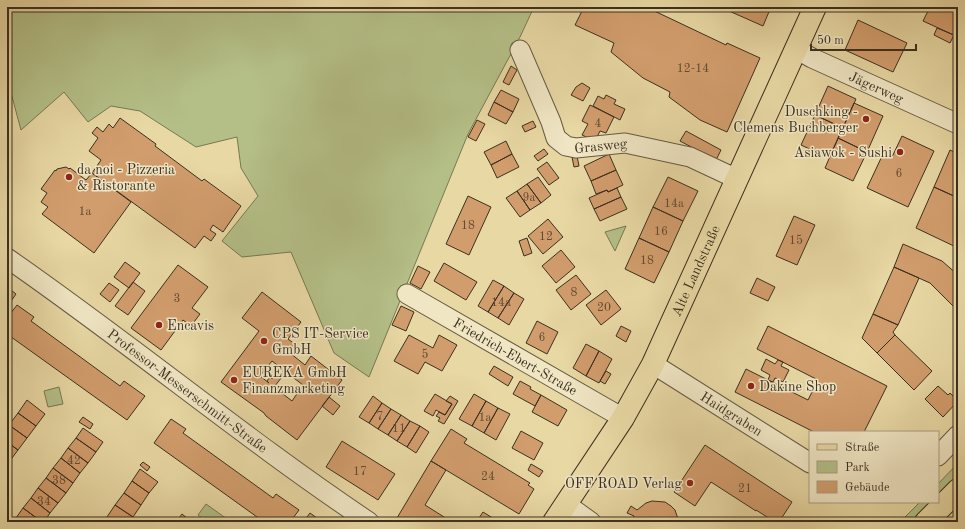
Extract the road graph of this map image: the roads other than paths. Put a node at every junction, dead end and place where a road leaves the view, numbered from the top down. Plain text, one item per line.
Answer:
1 (815, 7) edge
2 (520, 50) dead end
3 (796, 50) junction
4 (958, 124) edge
5 (737, 179) junction
6 (7, 258) edge
7 (407, 294) dead end
8 (653, 364) junction
9 (623, 418) junction
10 (958, 435) edge
11 (939, 455) edge
12 (809, 462) edge
13 (958, 490) edge
14 (566, 504) junction
15 (599, 521) edge
16 (369, 522) edge
17 (554, 522) edge
18 (926, 522) edge

1 - 3 main road, Alte Landstraße
2 - 5 street, Grasweg
3 - 4 street, Jägerweg
3 - 5 main road, Alte Landstraße
5 - 8 main road, Alte Landstraße
6 - 16 street, Professor-Messerschmitt-Straße
7 - 9 street, Friedrich-Ebert-Straße
8 - 9 main road, Alte Landstraße
8 - 12 street, Haidgraben
9 - 14 main road, Alte Landstraße
10 - 11 street
13 - 18 main road
14 - 15 street
14 - 17 main road, Alte Landstraße

